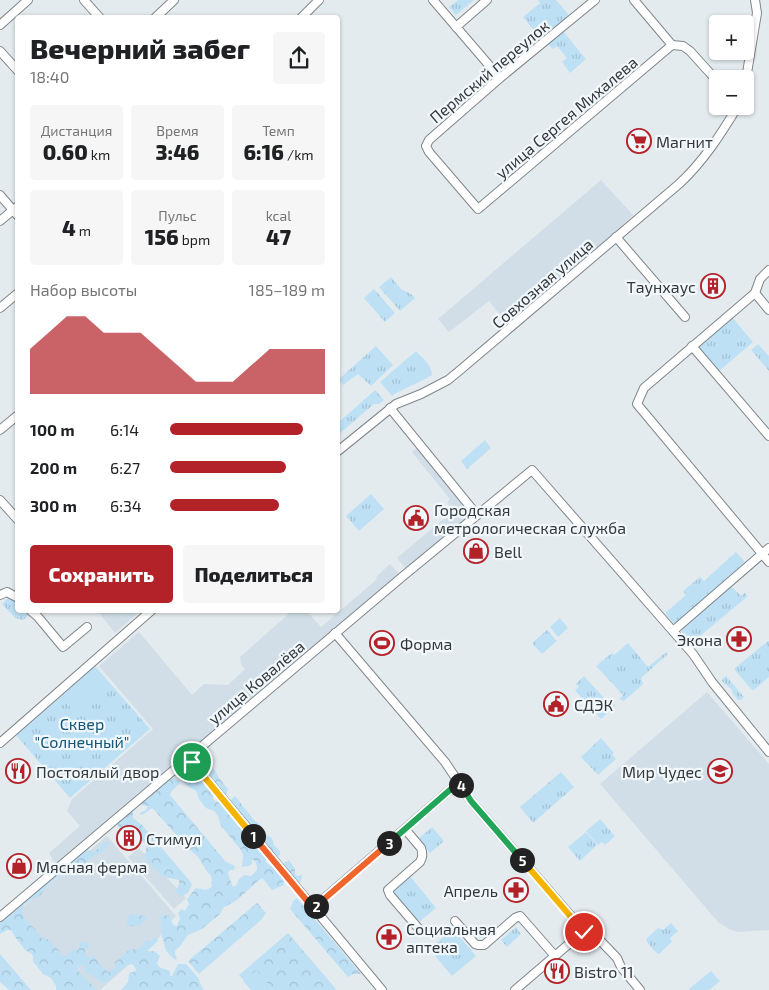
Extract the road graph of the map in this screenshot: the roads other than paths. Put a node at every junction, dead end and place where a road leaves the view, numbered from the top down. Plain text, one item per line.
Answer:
1 (28, 0) edge
2 (84, 0) edge
3 (174, 0) edge
4 (319, 0) edge
5 (433, 0) edge
6 (487, 0) edge
7 (595, 0) edge
8 (634, 0) edge
9 (755, 0) edge
10 (97, 15) edge
11 (158, 15) edge
12 (304, 15) edge
13 (0, 25) edge
14 (456, 27) junction
15 (672, 45) junction
16 (0, 51) edge
17 (15, 68) edge
18 (748, 70) edge
19 (709, 72) edge
20 (500, 78) junction
21 (732, 115) edge
22 (426, 146) joint
23 (0, 195) edge
24 (15, 209) edge
25 (15, 211) edge
26 (0, 221) edge
27 (616, 237) junction
28 (769, 270) edge
29 (755, 293) junction
30 (15, 296) edge
31 (0, 308) edge
32 (769, 310) edge
33 (685, 317) dead end
34 (692, 346) junction
35 (390, 408) junction
36 (15, 418) edge
37 (0, 430) edge
38 (769, 436) edge
39 (340, 446) edge
40 (0, 500) edge
41 (477, 515) junction
42 (15, 517) edge
43 (769, 548) edge
44 (762, 554) junction
45 (769, 562) edge
46 (0, 595) edge
47 (15, 596) edge
48 (33, 613) edge
49 (147, 613) edge
50 (87, 627) dead end
51 (673, 632) junction
52 (335, 633) junction
53 (0, 744) edge
54 (769, 752) edge
55 (188, 757) junction
56 (459, 782) junction
57 (405, 829) junction
58 (313, 908) junction
59 (0, 916) edge
60 (455, 921) dead end
61 (419, 930) dead end
62 (584, 932) junction
63 (555, 956) junction
64 (382, 990) edge
65 (515, 990) edge
66 (640, 990) edge

1 - 13 street
2 - 10 street
3 - 11 street
4 - 12 street
5 - 14 street
6 - 14 street
7 - 20 street, Пермский переулок
8 - 15 street
9 - 18 street
14 - 20 street
15 - 19 street
15 - 22 street, улица Сергея Михалева
16 - 17 street
20 - 22 street, Пермский переулок
21 - 27 street, Совхозная улица
23 - 24 street
25 - 26 street
27 - 33 street
27 - 35 street, Совхозная улица
28 - 29 street
29 - 32 street
29 - 34 street
30 - 31 street
34 - 38 street
34 - 44 street
35 - 39 street, Совхозная улица
35 - 41 street
36 - 37 street
40 - 42 street
41 - 51 street, улица Ковалёва
41 - 52 street, улица Ковалёва
43 - 44 street
44 - 45 street
44 - 51 street
46 - 47 street
48 - 50 street
49 - 53 street
51 - 54 street
52 - 55 street, улица Ковалёва
52 - 56 street
55 - 58 street
55 - 59 street, улица Ковалёва
56 - 57 street
56 - 62 street
57 - 58 street
57 - 61 street
58 - 64 street
60 - 63 street
62 - 63 street
62 - 66 street
63 - 65 street

